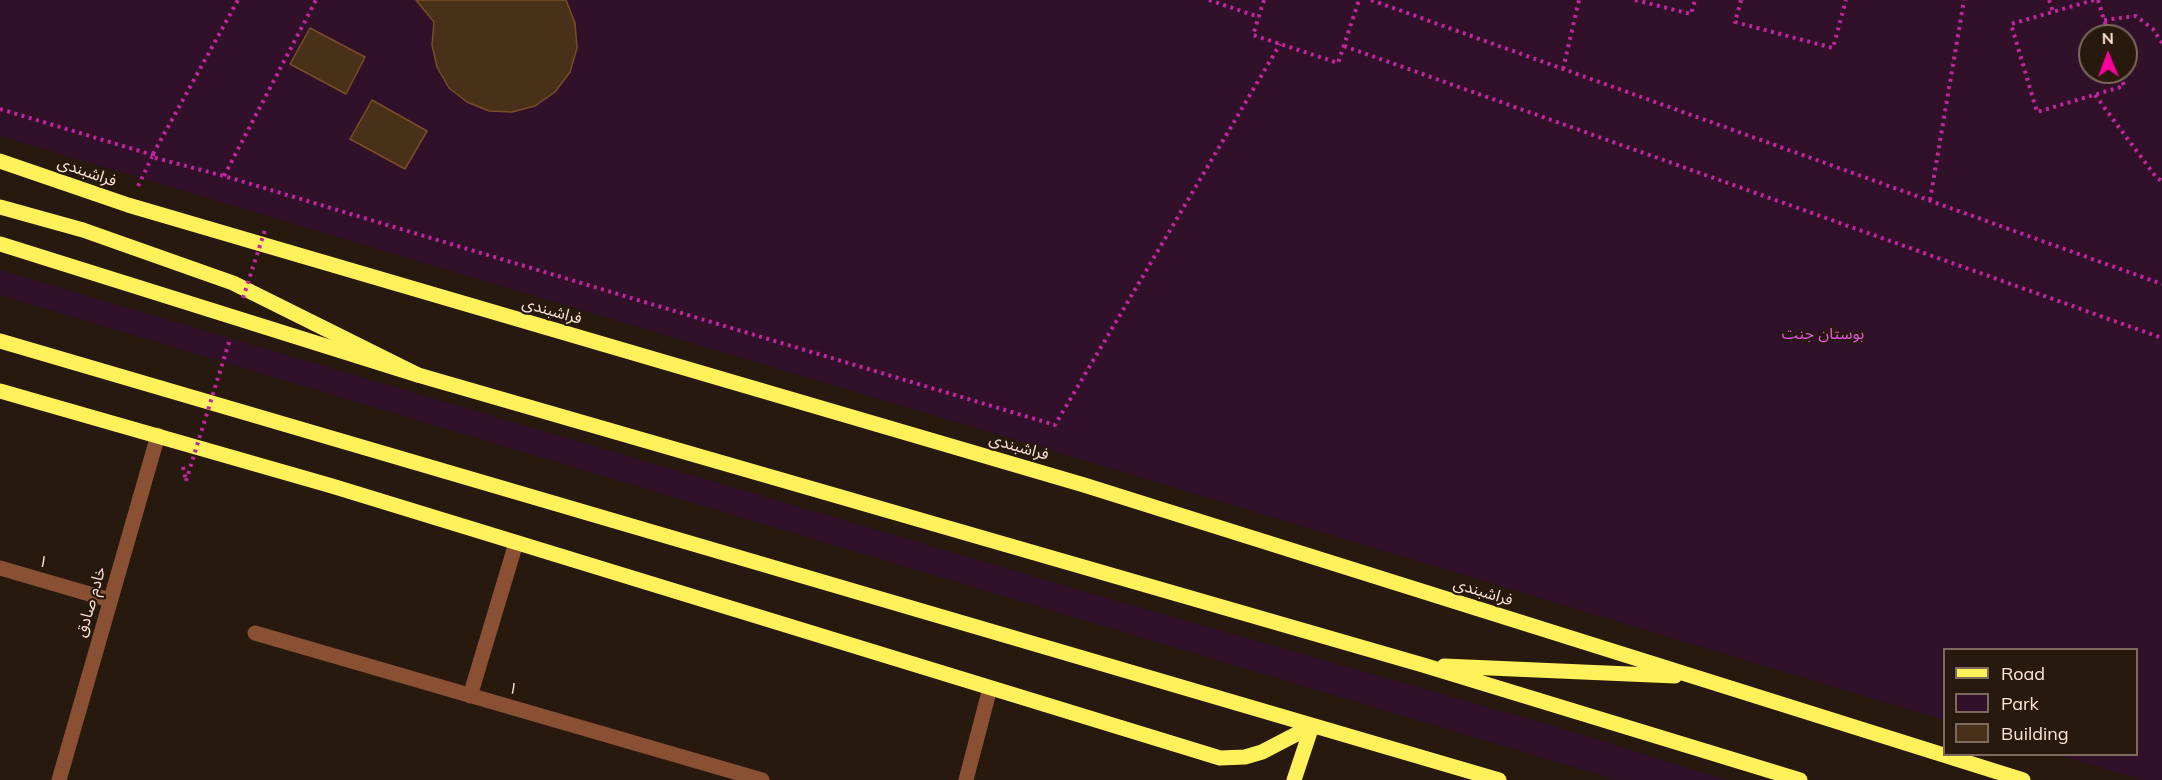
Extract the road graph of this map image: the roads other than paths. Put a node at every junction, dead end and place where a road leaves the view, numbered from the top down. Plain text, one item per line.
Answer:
1 (0, 161) edge
2 (0, 207) edge
3 (0, 244) edge
4 (0, 341) edge
5 (418, 375) junction
6 (0, 391) edge
7 (158, 435) junction
8 (516, 543) junction
9 (0, 568) edge
10 (110, 600) junction
11 (255, 633) dead end
12 (1423, 665) junction
13 (1694, 677) junction
14 (990, 688) junction
15 (470, 696) junction
16 (1312, 726) junction
17 (1943, 755) edge
18 (1947, 756) edge
19 (731, 776) edge
20 (59, 780) edge
21 (762, 780) edge
22 (966, 780) edge
23 (1294, 780) edge
24 (1499, 780) edge
25 (1800, 780) edge
26 (2024, 780) edge

1 - 13 main road, فراشبندی
2 - 5 main road
3 - 5 main road, bridge
4 - 16 main road
5 - 12 main road
6 - 7 main road
7 - 8 main road
7 - 10 street, خادم صادق
8 - 14 main road
8 - 15 street
9 - 10 street, ۱
10 - 20 street, خادم صادق
11 - 15 street, ۱
12 - 13 main road
12 - 25 main road
13 - 17 main road, فراشبندی
14 - 16 main road
14 - 22 street
15 - 19 street, ۱
16 - 23 main road
16 - 24 main road
18 - 26 main road, فراشبندی
19 - 21 street, ۱

